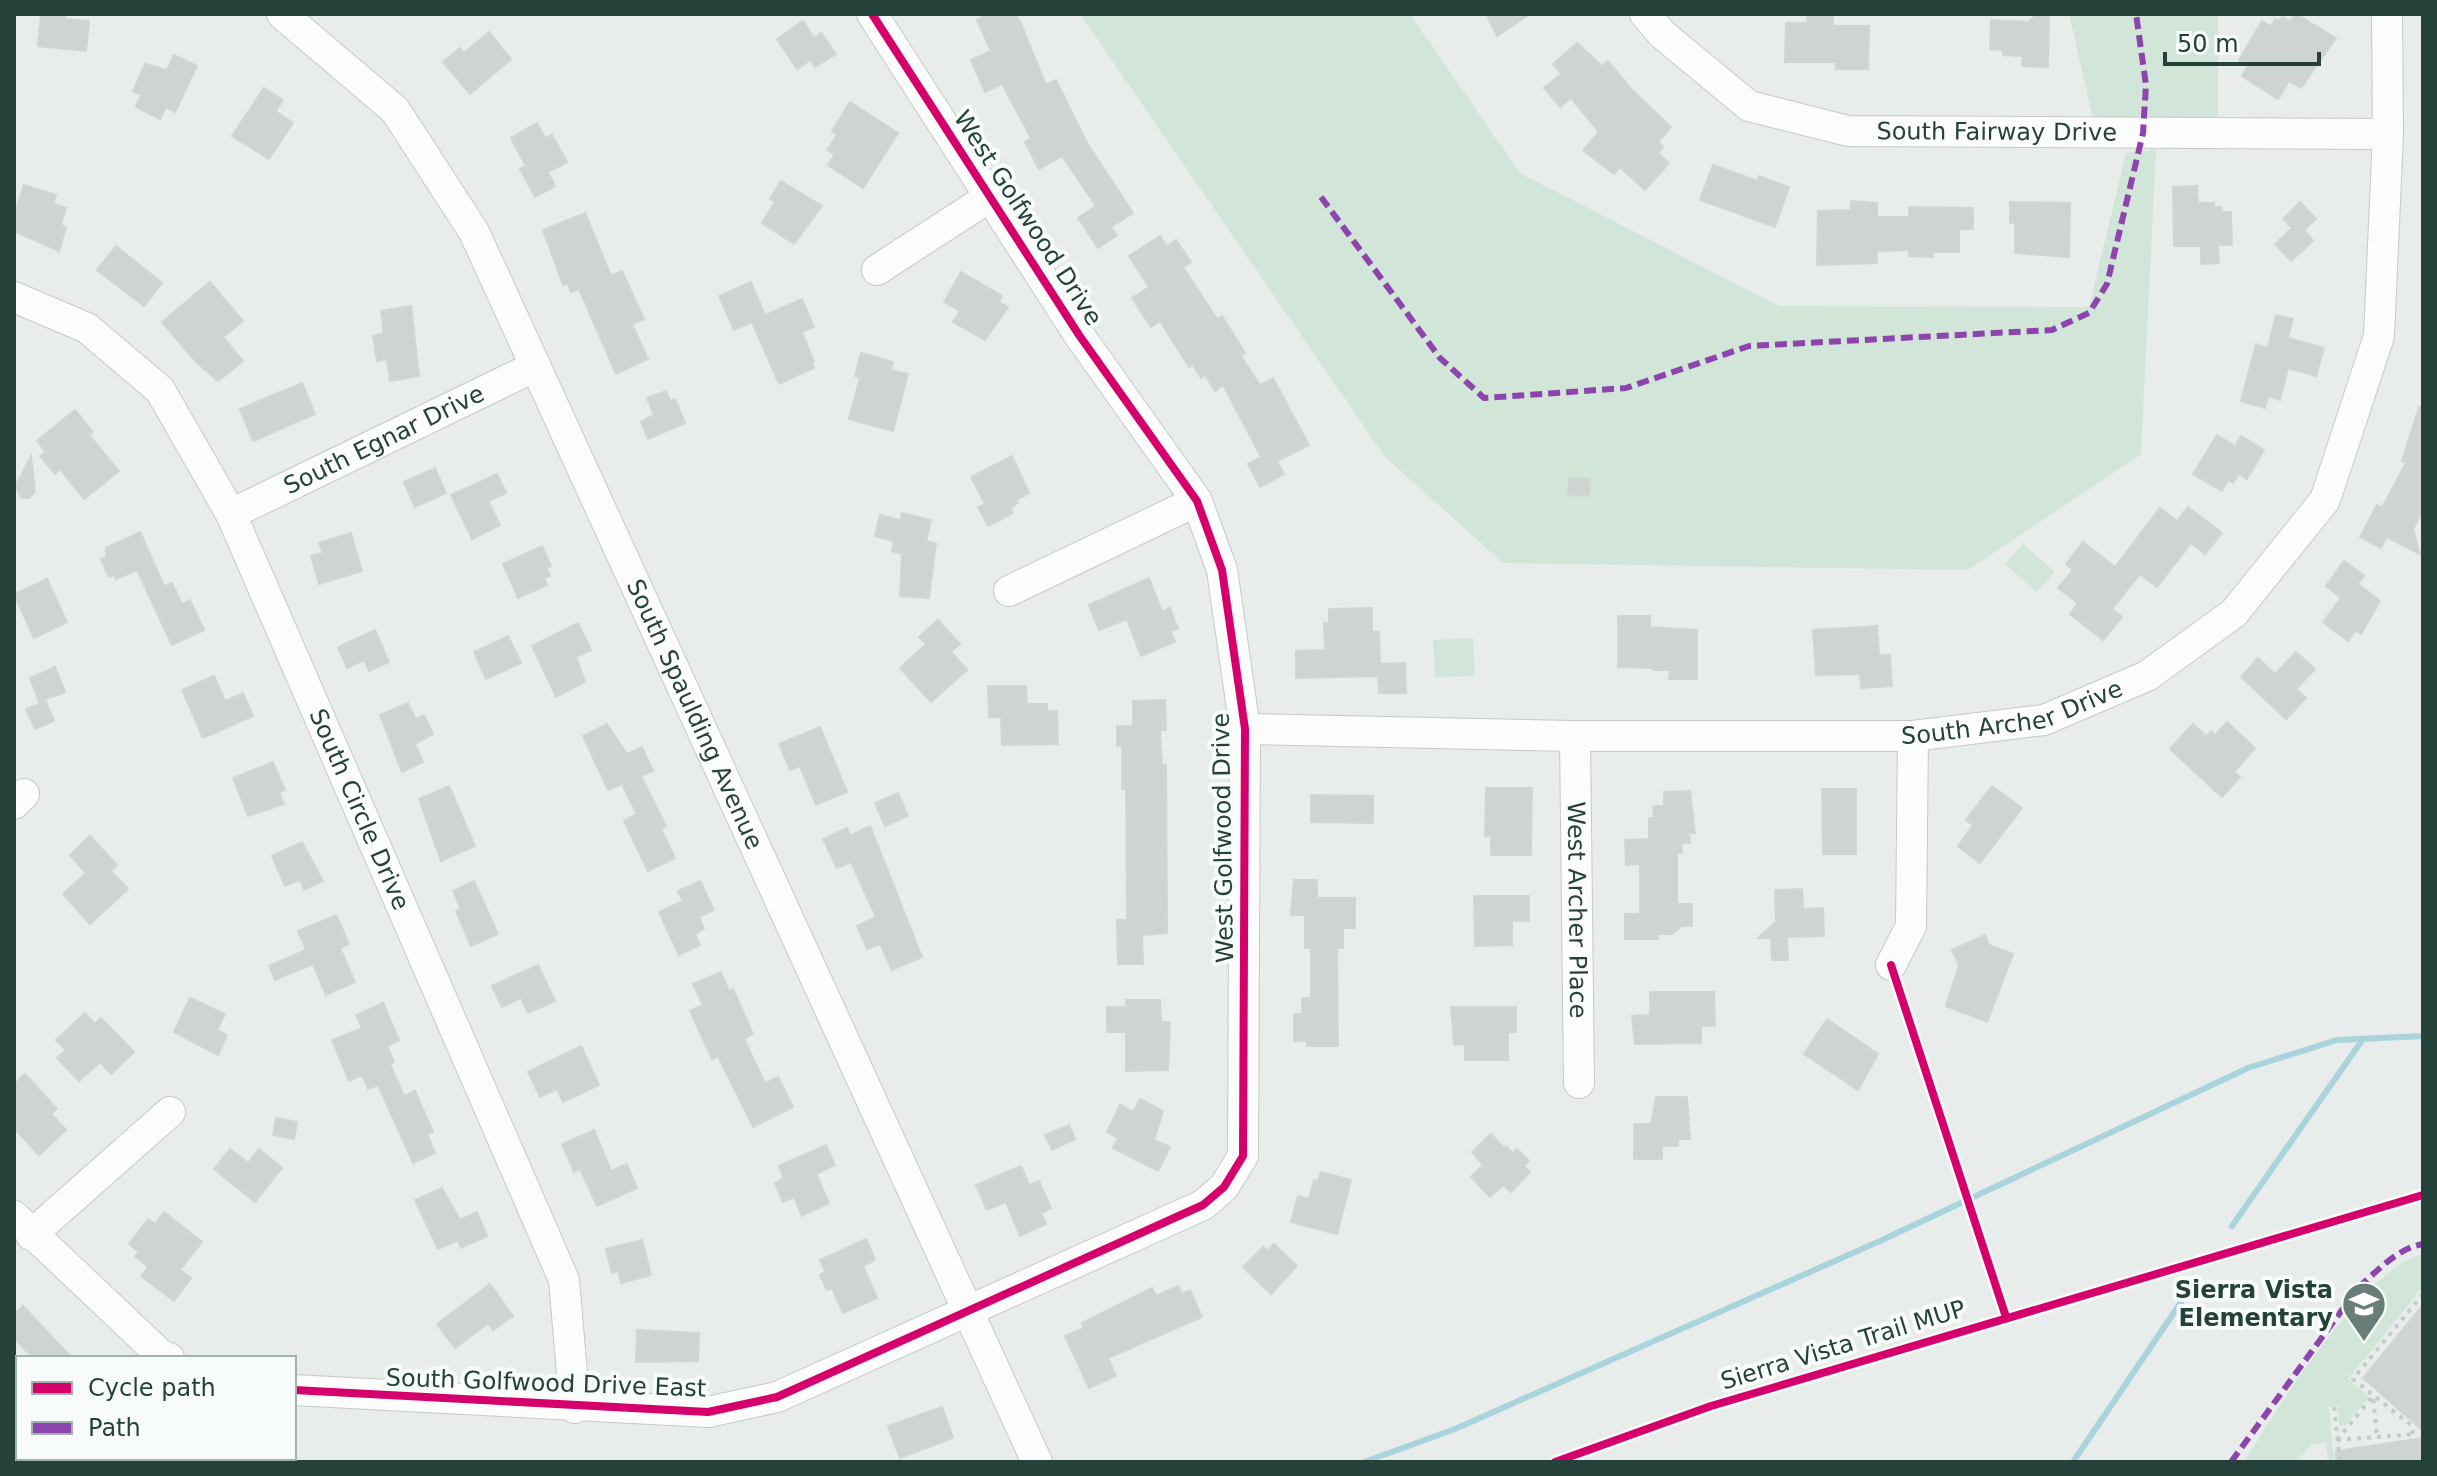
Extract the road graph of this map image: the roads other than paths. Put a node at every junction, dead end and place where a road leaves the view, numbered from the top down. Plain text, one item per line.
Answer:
1 (282, 14) edge
2 (872, 14) edge
3 (1645, 14) edge
4 (2387, 14) edge
5 (2388, 134) junction
6 (991, 196) junction
7 (877, 270) dead end
8 (14, 297) edge
9 (536, 366) junction
10 (1197, 501) junction
11 (231, 514) junction
12 (1009, 591) dead end
13 (1245, 729) junction
14 (1575, 736) junction
15 (1913, 736) junction
16 (1891, 965) dead end
17 (1579, 1083) dead end
18 (170, 1112) dead end
19 (22, 1225) edge
20 (968, 1311) junction
21 (164, 1356) edge
22 (296, 1390) edge
23 (575, 1408) junction
24 (1037, 1462) edge

1 - 9 street, South Spaulding Avenue
2 - 6 street, West Golfwood Drive
3 - 5 street, South Fairway Drive
4 - 5 street, South Archer Drive
5 - 15 street, South Archer Drive
6 - 7 street
6 - 10 street, West Golfwood Drive
8 - 11 street, South Circle Drive
9 - 11 street, South Egnar Drive
9 - 20 street, South Spaulding Avenue
10 - 12 street
10 - 13 street, West Golfwood Drive
11 - 23 street, South Circle Drive
13 - 14 street, South Archer Drive
13 - 20 street, West Golfwood Drive
14 - 15 street, South Archer Drive
14 - 17 street, West Archer Place
15 - 16 street
18 - 19 street
19 - 21 street
20 - 23 street, South Golfwood Drive East
20 - 24 street, South Spaulding Avenue
22 - 23 street, South Golfwood Drive East

